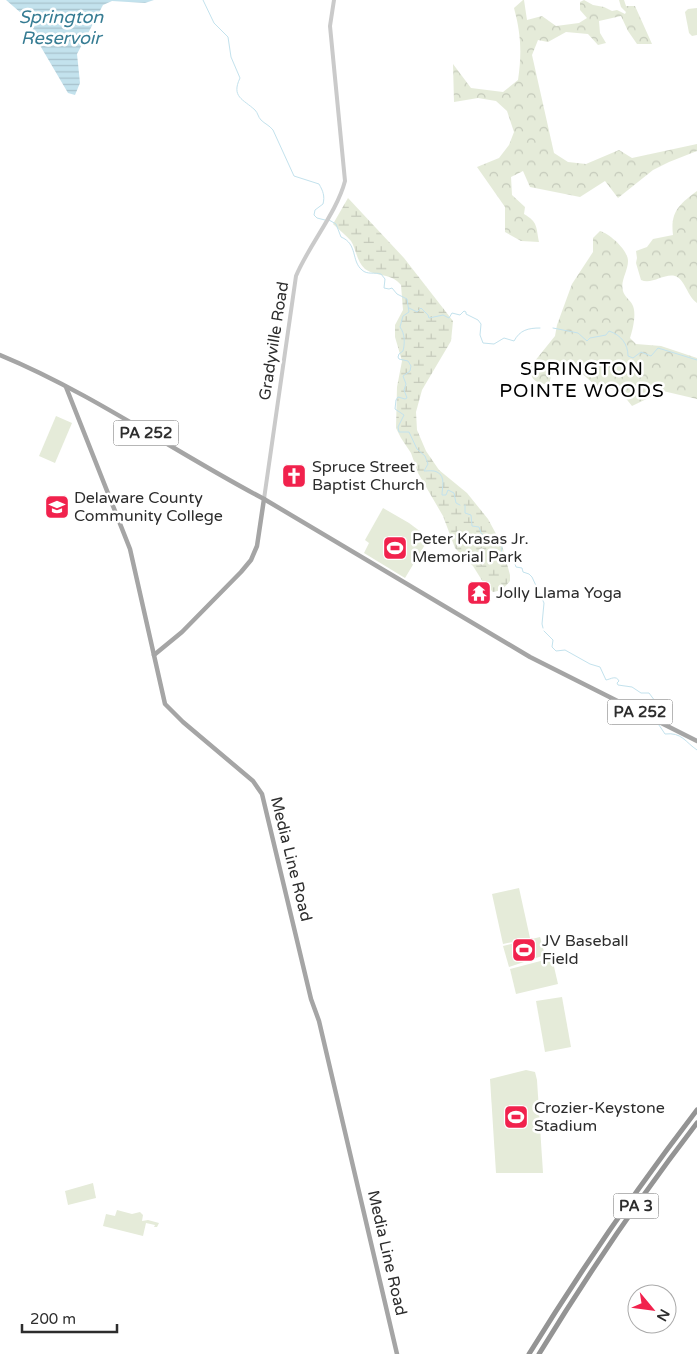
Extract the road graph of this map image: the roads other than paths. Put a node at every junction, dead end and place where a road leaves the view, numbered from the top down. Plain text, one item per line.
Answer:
1 (334, 0) edge
2 (0, 355) edge
3 (66, 387) junction
4 (264, 499) junction
5 (154, 655) junction
6 (697, 741) edge
7 (697, 1110) edge
8 (697, 1123) edge
9 (397, 1354) edge
10 (529, 1354) edge
11 (539, 1354) edge

1 - 4 street, Gradyville Road
2 - 3 main road, PA 252
3 - 4 main road, PA 252
3 - 5 main road, Media Line Road
4 - 5 main road, Gradyville Road
4 - 6 main road, PA 252
5 - 9 main road, Media Line Road
7 - 10 highway, PA 3
8 - 11 highway, PA 3

